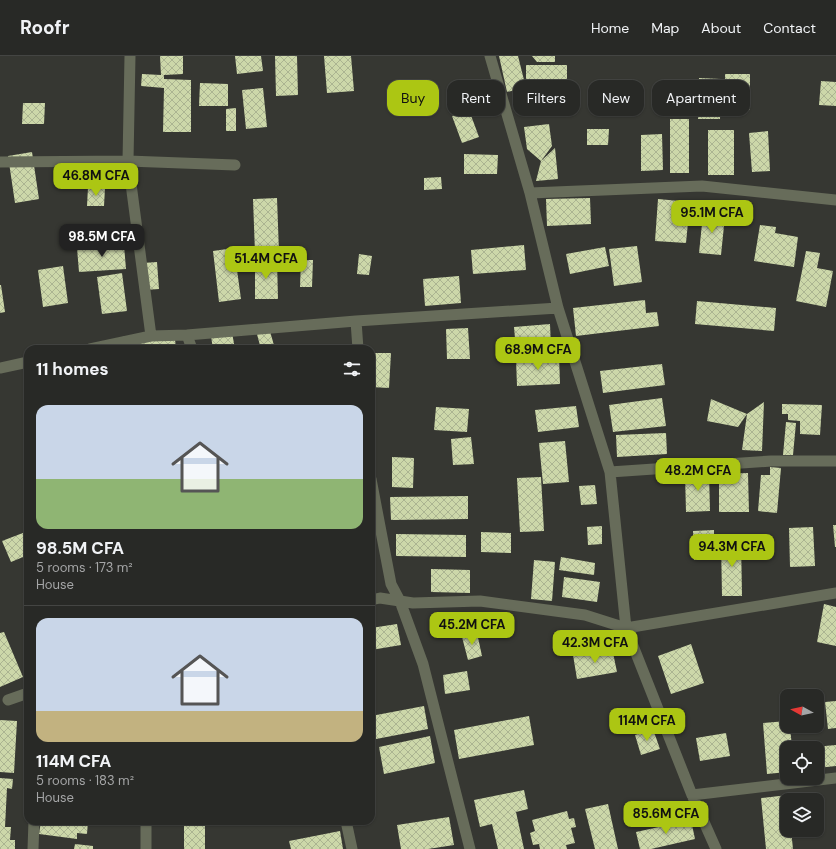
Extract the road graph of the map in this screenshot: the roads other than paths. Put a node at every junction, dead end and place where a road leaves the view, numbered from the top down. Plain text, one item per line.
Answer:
1 (130, 56) edge
2 (490, 56) edge
3 (128, 161) junction
4 (0, 162) edge
5 (235, 165) dead end
6 (530, 193) junction
7 (836, 200) edge
8 (558, 308) junction
9 (356, 321) junction
10 (186, 335) junction
11 (152, 336) junction
12 (109, 345) edge
13 (190, 345) edge
14 (358, 345) edge
15 (24, 363) edge
16 (0, 368) edge
17 (836, 461) edge
18 (610, 472) junction
19 (375, 500) edge
20 (836, 593) edge
21 (375, 599) edge
22 (400, 601) junction
23 (626, 628) junction
24 (24, 694) edge
25 (8, 700) dead end
26 (836, 778) edge
27 (692, 796) junction
28 (34, 825) edge
29 (146, 825) edge
30 (347, 825) edge
31 (33, 849) edge
32 (146, 849) edge
33 (352, 849) edge
34 (470, 849) edge
35 (716, 849) edge

1 - 3 street
2 - 6 street
3 - 4 street
3 - 5 street
3 - 11 street
6 - 7 street
6 - 8 street
8 - 9 street
8 - 18 street
9 - 10 street
9 - 14 street
10 - 11 street
10 - 13 street
11 - 12 street
15 - 16 street
17 - 18 street
18 - 23 street
19 - 22 street
20 - 23 street
21 - 22 street
22 - 23 street
22 - 34 street
23 - 27 street
24 - 25 street
26 - 27 street
27 - 35 street
28 - 31 street
29 - 32 street
30 - 33 street

